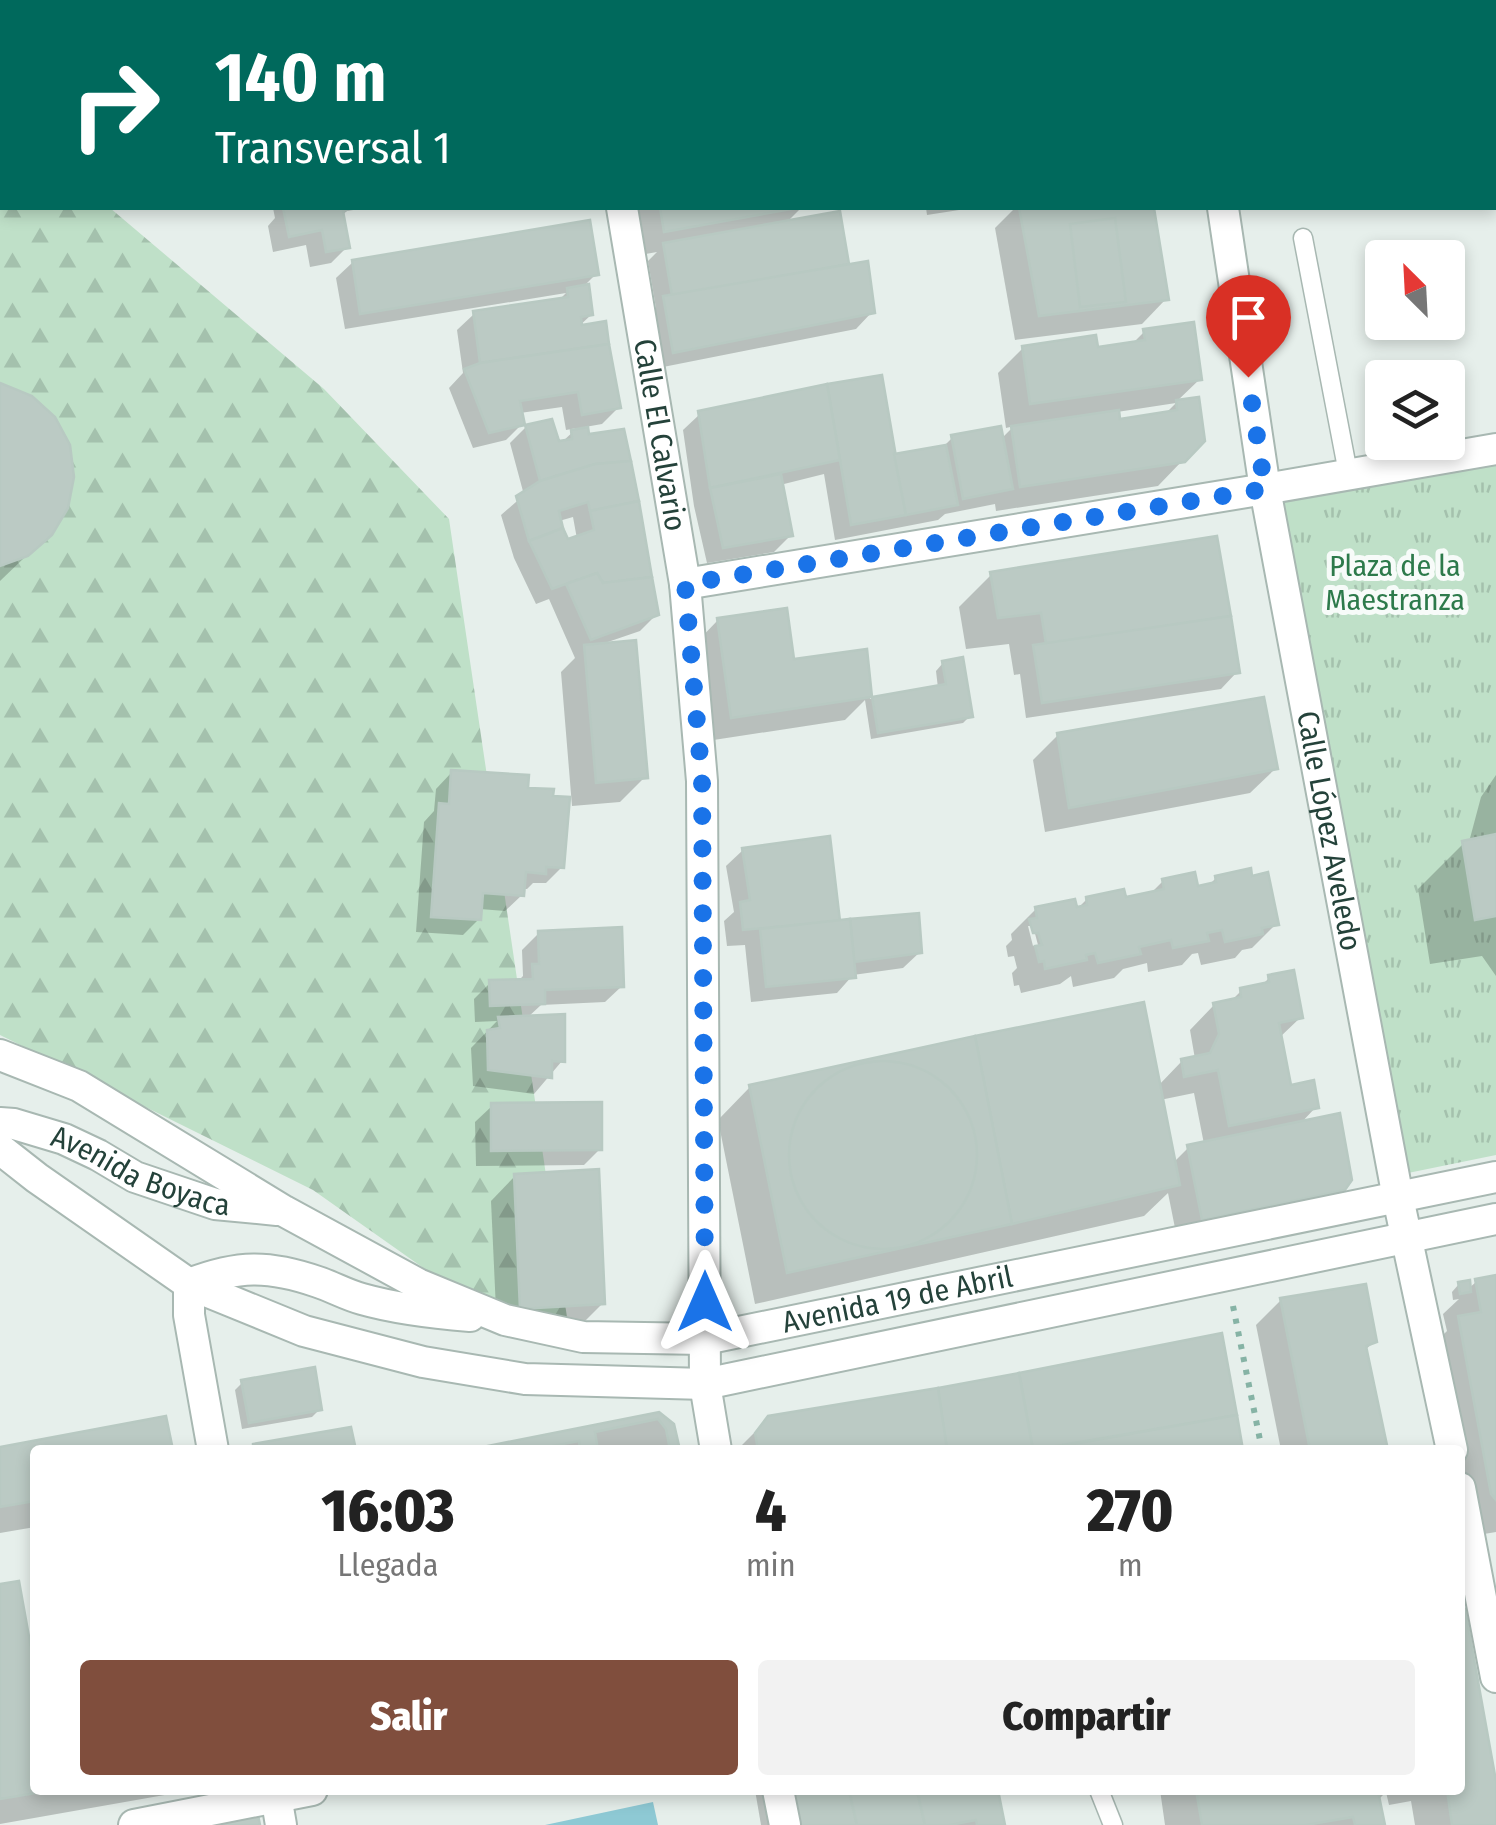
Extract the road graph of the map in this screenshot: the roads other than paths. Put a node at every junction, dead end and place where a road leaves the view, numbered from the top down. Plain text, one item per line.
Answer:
1 (622, 210) edge
2 (1223, 210) edge
3 (1304, 238) dead end
4 (1496, 448) edge
5 (1348, 473) junction
6 (1265, 489) junction
7 (685, 584) junction
8 (0, 1055) edge
9 (0, 1122) edge
10 (0, 1149) edge
11 (1496, 1177) edge
12 (1398, 1198) junction
13 (284, 1211) junction
14 (1496, 1219) edge
15 (1407, 1238) junction
16 (190, 1284) junction
17 (505, 1320) junction
18 (705, 1339) junction
19 (705, 1384) junction
20 (212, 1445) edge
21 (715, 1445) edge
22 (1451, 1445) edge
23 (1465, 1509) edge
24 (1477, 1561) edge
25 (1496, 1678) edge
26 (779, 1795) edge
27 (1100, 1795) edge
28 (278, 1804) edge
29 (134, 1825) edge
30 (785, 1825) edge
31 (1113, 1825) edge

1 - 7 street, Calle El Calvario
2 - 6 street, Calle López Aveledo
3 - 5 lane
4 - 5 street
5 - 6 street
6 - 7 street
6 - 12 street, Calle López Aveledo
7 - 18 street, Calle El Calvario
8 - 13 street, Avenida 19 de Abril
9 - 13 street, Avenida Boyaca
10 - 16 street, Avenida 19 de Abril
11 - 12 street, Avenida 19 de Abril
12 - 15 street, Calle López Aveledo
12 - 18 street, Avenida 19 de Abril
13 - 17 street, Avenida 19 de Abril
14 - 15 street, Avenida 19 de Abril
15 - 19 street, Avenida 19 de Abril
15 - 22 street, Calle López Aveledo
16 - 17 street
16 - 19 street, Avenida 19 de Abril
16 - 20 street
17 - 18 street, Avenida 19 de Abril
18 - 19 street, Calle El Calvario
19 - 21 street, Calle El Calvario
23 - 24 street
24 - 25 street
26 - 30 street
27 - 31 lane
28 - 29 street

